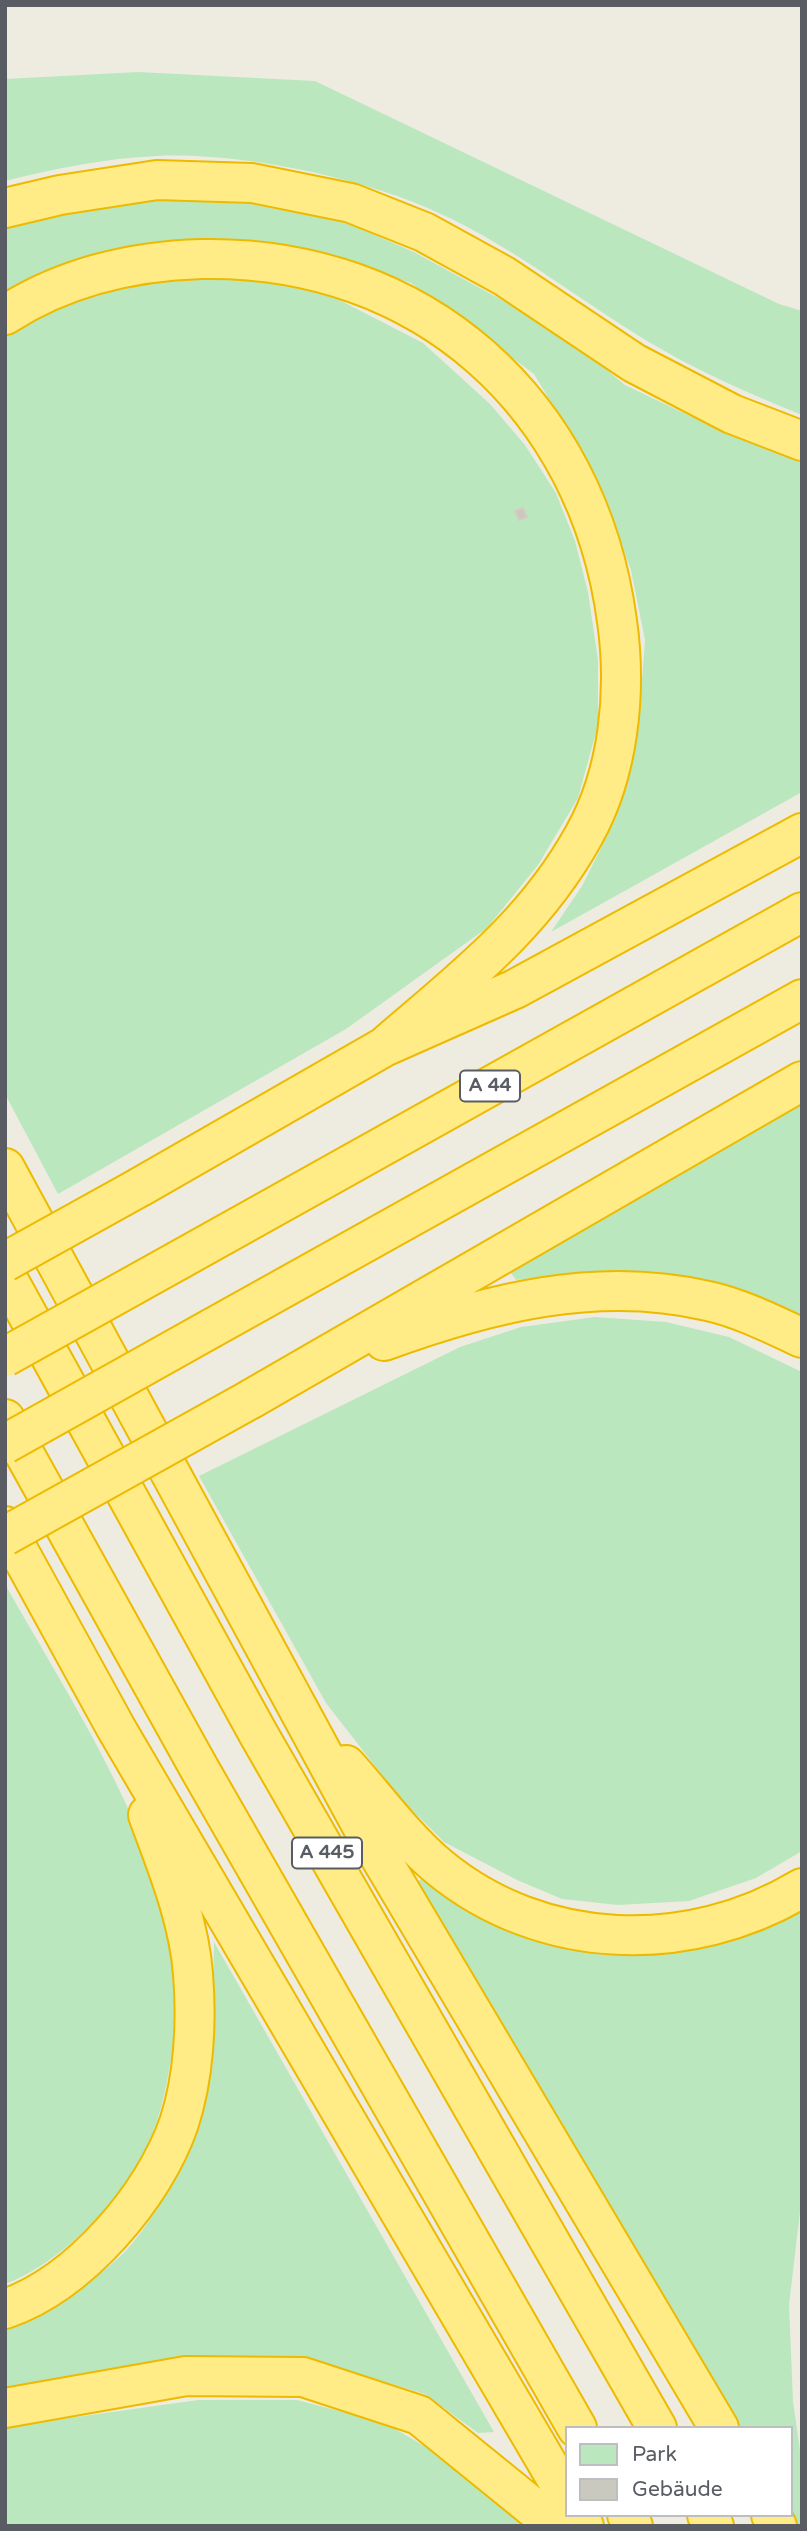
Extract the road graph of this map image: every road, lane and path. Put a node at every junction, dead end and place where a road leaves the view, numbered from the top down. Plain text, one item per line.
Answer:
1 (5, 208) edge
2 (5, 315) edge
3 (802, 441) edge
4 (802, 833) edge
5 (802, 912) edge
6 (802, 999) edge
7 (384, 1047) junction
8 (802, 1082) edge
9 (5, 1168) edge
10 (5, 1262) edge
11 (5, 1274) edge
12 (802, 1338) edge
13 (5, 1357) edge
14 (251, 1399) junction
15 (5, 1419) edge
16 (5, 1444) edge
17 (5, 1526) edge
18 (5, 1536) edge
19 (297, 1710) junction
20 (116, 1728) junction
21 (802, 1888) edge
22 (5, 2309) edge
23 (5, 2408) edge
24 (576, 2426) edge
25 (656, 2426) edge
26 (718, 2426) edge
27 (566, 2495) edge
28 (551, 2526) edge

1 - 3 highway
2 - 7 highway
4 - 7 highway
5 - 13 highway, A 44, bridge
6 - 16 highway, bridge
7 - 10 highway, bridge
8 - 14 highway
9 - 19 highway
11 - 25 highway, A 445
12 - 14 highway
14 - 18 highway, bridge
15 - 24 highway, A 445
17 - 20 highway
19 - 21 highway
19 - 26 highway
20 - 22 highway
20 - 27 highway
23 - 28 highway

